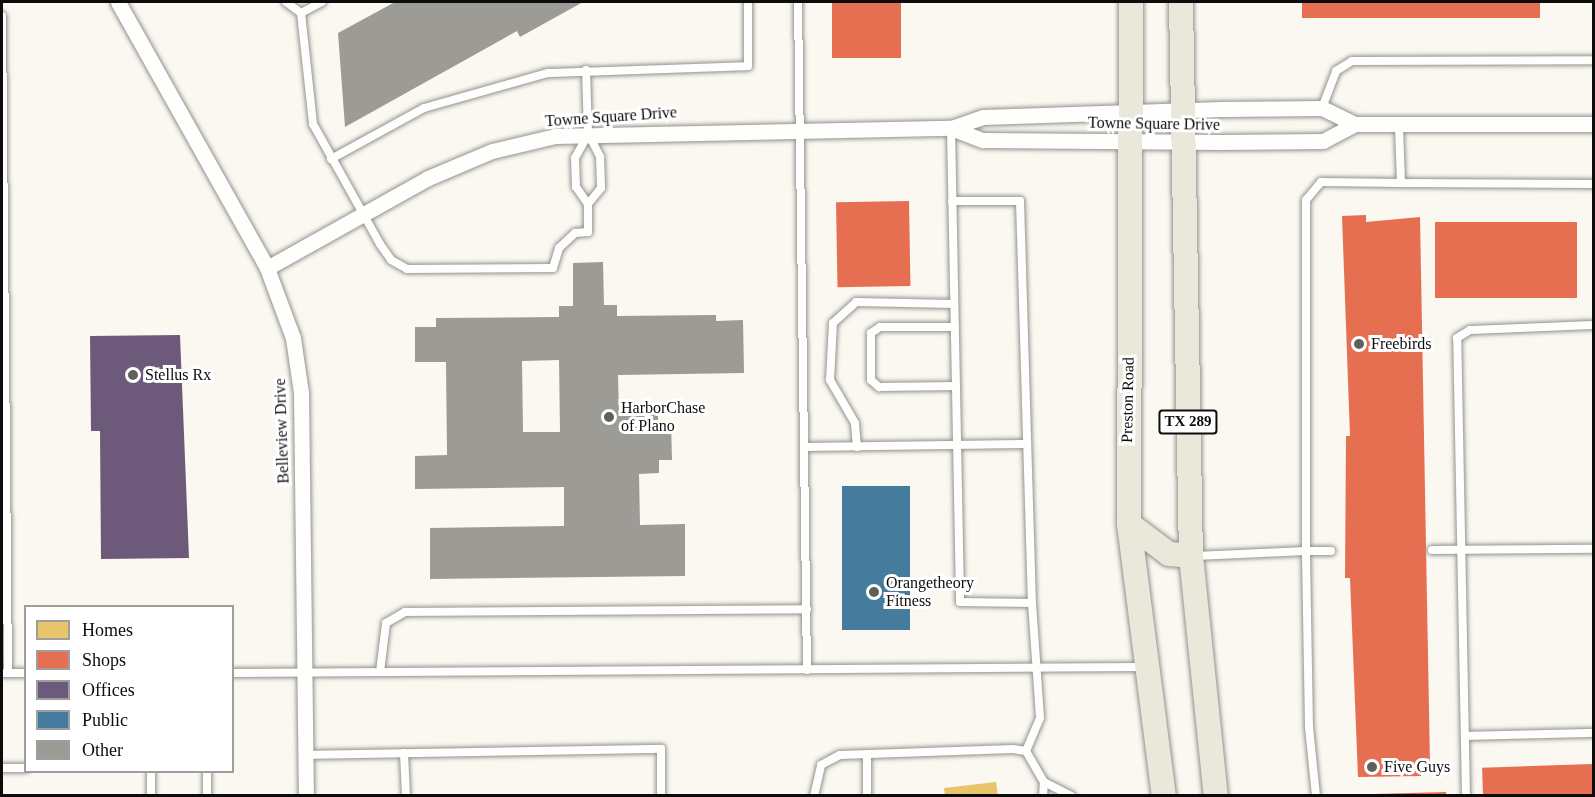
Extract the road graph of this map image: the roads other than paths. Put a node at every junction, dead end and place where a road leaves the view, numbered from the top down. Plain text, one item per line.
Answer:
1 (118, 2) edge
2 (286, 2) edge
3 (322, 2) edge
4 (748, 2) edge
5 (798, 2) edge
6 (1131, 2) edge
7 (1180, 2) edge
8 (301, 13) junction
9 (2, 16) edge
10 (1593, 60) edge
11 (586, 70) junction
12 (1322, 108) junction
13 (1181, 110) junction
14 (1132, 111) junction
15 (1355, 124) junction
16 (1399, 124) junction
17 (1593, 124) edge
18 (951, 128) junction
19 (799, 129) junction
20 (588, 134) junction
21 (1132, 142) junction
22 (1182, 142) junction
23 (331, 159) junction
24 (1401, 183) junction
25 (1593, 184) edge
26 (952, 201) junction
27 (588, 204) junction
28 (364, 215) junction
29 (267, 268) junction
30 (4, 298) edge
31 (954, 304) junction
32 (1593, 325) edge
33 (955, 327) junction
34 (956, 386) junction
35 (1023, 444) junction
36 (957, 446) junction
37 (804, 447) junction
38 (857, 447) junction
39 (1129, 524) junction
40 (1593, 549) edge
41 (1432, 550) dead end
42 (1462, 550) junction
43 (1306, 551) junction
44 (1331, 551) dead end
45 (1191, 556) junction
46 (1032, 603) junction
47 (4, 607) edge
48 (807, 609) junction
49 (1143, 667) junction
50 (807, 670) junction
51 (1036, 670) junction
52 (380, 672) junction
53 (5, 673) edge
54 (24, 673) edge
55 (234, 673) edge
56 (304, 673) junction
57 (1593, 733) edge
58 (1467, 736) junction
59 (1026, 751) junction
60 (404, 753) junction
61 (867, 754) junction
62 (305, 755) junction
63 (2, 768) edge
64 (24, 768) edge
65 (151, 773) edge
66 (207, 773) edge
67 (1044, 782) junction
68 (151, 795) edge
69 (207, 795) edge
70 (306, 795) edge
71 (406, 795) edge
72 (662, 795) edge
73 (814, 795) edge
74 (867, 795) edge
75 (1043, 795) edge
76 (1072, 795) edge
77 (1164, 795) edge
78 (1216, 795) edge
79 (1317, 795) edge
80 (1466, 795) edge

1 - 29 street, Belleview Drive
2 - 8 lane
3 - 8 lane
4 - 11 lane
5 - 19 lane
6 - 14 main road, Preston Road
7 - 13 main road, TX 289
8 - 23 lane
9 - 30 lane
10 - 12 lane
11 - 20 lane
11 - 23 lane
12 - 13 street, Towne Square Drive
12 - 15 street, Towne Square Drive
13 - 14 street, Towne Square Drive
13 - 22 main road, TX 289
14 - 18 street, Towne Square Drive
14 - 21 main road, Preston Road
15 - 16 street, Towne Square Drive
15 - 22 street, Towne Square Drive
16 - 17 street, Towne Square Drive
16 - 24 lane
18 - 19 street, Towne Square Drive
18 - 21 street, Towne Square Drive
18 - 26 lane
19 - 20 street, Towne Square Drive
19 - 37 lane
20 - 27 lane
20 - 27 lane
20 - 28 street, Towne Square Drive
21 - 22 street, Towne Square Drive
21 - 39 main road, Preston Road
22 - 45 main road, TX 289
23 - 28 lane
24 - 25 lane
24 - 43 lane
26 - 31 lane
26 - 35 lane
27 - 28 lane
28 - 29 street, Towne Square Drive
29 - 56 street, Belleview Drive
30 - 47 lane
31 - 33 lane
31 - 38 lane
32 - 42 lane
33 - 34 lane
33 - 34 lane
34 - 36 lane
35 - 36 lane
35 - 46 lane
36 - 38 lane
36 - 46 lane
37 - 38 lane
37 - 48 lane
39 - 45 main road
39 - 49 main road, Preston Road
40 - 42 lane
41 - 42 lane
42 - 58 lane
43 - 44 lane
43 - 45 lane
43 - 79 lane
45 - 78 main road, TX 289
46 - 51 lane
47 - 53 lane
48 - 50 lane
48 - 52 lane
49 - 51 lane
49 - 77 main road, Preston Road
50 - 51 lane
50 - 52 lane
51 - 59 lane
52 - 56 lane
53 - 54 lane
55 - 56 lane
56 - 62 street, Belleview Drive
57 - 58 lane
58 - 80 lane
59 - 61 lane
59 - 67 lane
60 - 62 lane
60 - 71 lane
60 - 72 lane
61 - 73 lane
61 - 74 lane
62 - 70 street, Belleview Drive
63 - 64 lane
65 - 68 lane
66 - 69 lane
67 - 75 lane
67 - 76 lane

